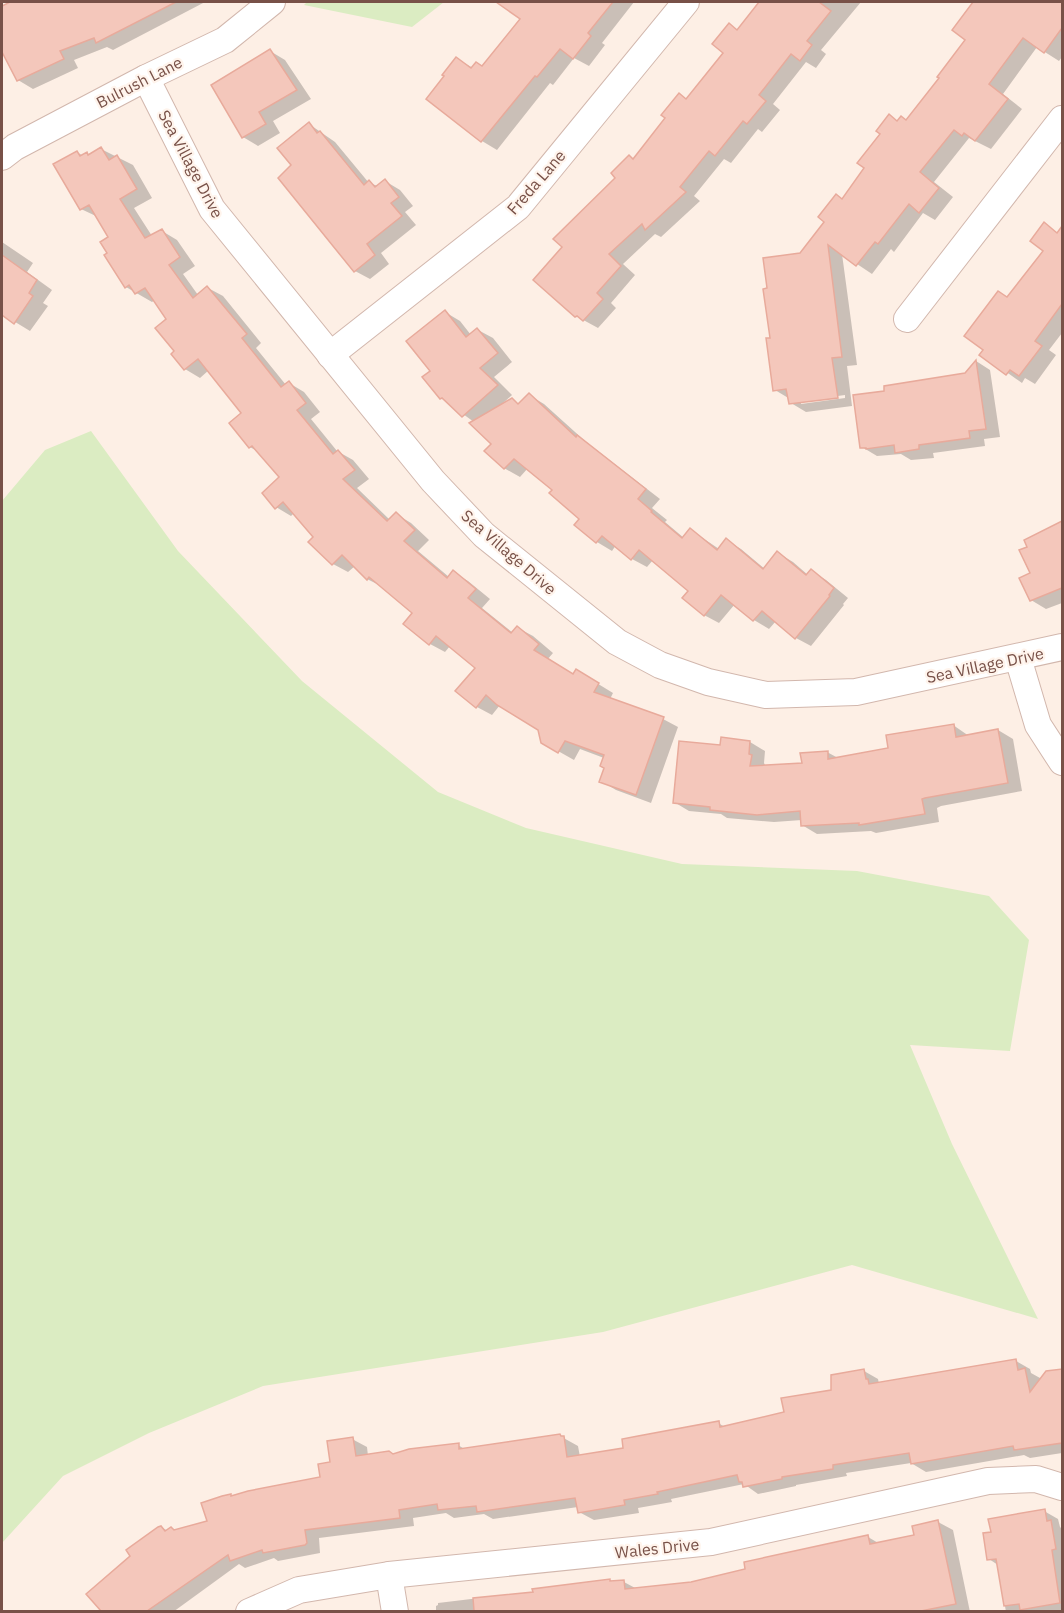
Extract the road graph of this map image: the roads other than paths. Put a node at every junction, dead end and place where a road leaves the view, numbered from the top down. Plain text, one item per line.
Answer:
1 (272, 2) edge
2 (686, 2) edge
3 (146, 78) junction
4 (1062, 120) edge
5 (2, 157) edge
6 (907, 319) dead end
7 (330, 355) junction
8 (1062, 647) edge
9 (1018, 658) junction
10 (1062, 762) edge
11 (1062, 1487) edge
12 (389, 1575) junction
13 (249, 1611) edge
14 (395, 1611) edge

1 - 3 street, Bulrush Lane
2 - 7 street, Freda Lane
3 - 5 street, Bulrush Lane
3 - 7 street, Sea Village Drive
4 - 6 street
7 - 9 street, Sea Village Drive
8 - 9 street, Sea Village Drive
9 - 10 street
11 - 12 street, Wales Drive
12 - 13 street, Wales Drive
12 - 14 street

